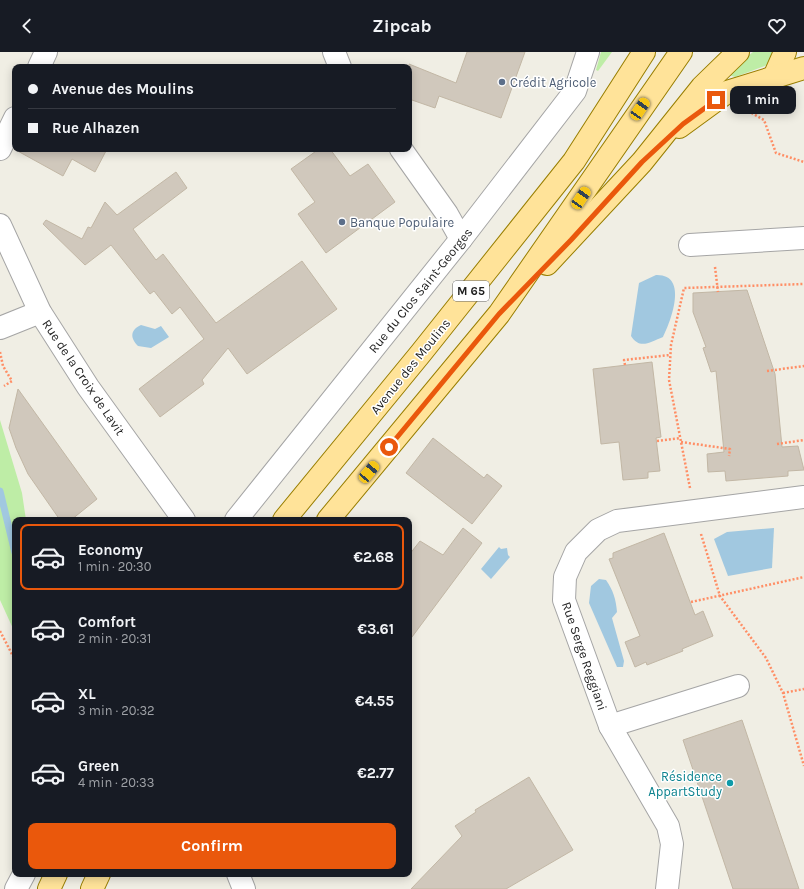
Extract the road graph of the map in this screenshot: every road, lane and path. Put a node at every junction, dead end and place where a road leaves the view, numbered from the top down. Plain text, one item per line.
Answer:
1 (46, 52) edge
2 (334, 52) edge
3 (588, 52) edge
4 (644, 52) edge
5 (681, 52) edge
6 (738, 52) edge
7 (786, 52) edge
8 (40, 64) edge
9 (339, 64) edge
10 (804, 68) edge
11 (774, 77) junction
12 (743, 109) dead end
13 (12, 124) edge
14 (0, 149) edge
15 (403, 152) edge
16 (642, 162) junction
17 (804, 162) edge
18 (0, 225) edge
19 (804, 238) edge
20 (461, 239) junction
21 (690, 244) dead end
22 (804, 284) edge
23 (40, 312) junction
24 (499, 314) junction
25 (0, 328) edge
26 (0, 352) edge
27 (670, 355) junction
28 (624, 365) dead end
29 (804, 366) edge
30 (767, 371) dead end
31 (4, 386) dead end
32 (680, 438) junction
33 (804, 440) edge
34 (657, 441) dead end
35 (681, 442) junction
36 (777, 444) dead end
37 (729, 456) dead end
38 (804, 497) edge
39 (694, 510) junction
40 (182, 517) edge
41 (238, 517) edge
42 (286, 517) edge
43 (330, 517) edge
44 (804, 577) edge
45 (720, 596) junction
46 (691, 602) dead end
47 (0, 631) edge
48 (12, 654) edge
49 (738, 686) dead end
50 (804, 689) edge
51 (783, 693) junction
52 (610, 726) junction
53 (804, 766) edge
54 (22, 877) edge
55 (55, 877) edge
56 (98, 877) edge
57 (239, 877) edge
58 (16, 889) edge
59 (49, 889) edge
60 (92, 889) edge
61 (244, 889) edge
62 (667, 889) edge

1 - 8 street
2 - 9 street
3 - 20 street, Rue du Clos Saint-Georges
4 - 42 main road, Avenue des Moulins / M 65
5 - 24 main road, M 65
6 - 16 main road
7 - 11 main road
10 - 11 main road
11 - 16 main road
12 - 17 path
13 - 14 street
15 - 20 street
16 - 24 main road
18 - 23 street, Rue de la Croix de Lavit
19 - 21 street
20 - 41 street, Rue du Clos Saint-Georges
22 - 27 path
23 - 25 street
23 - 40 street, Rue de la Croix de Lavit
24 - 43 main road, M 65
26 - 31 path
27 - 28 path
27 - 32 path
29 - 30 path
32 - 34 path
32 - 35 path
33 - 36 path
35 - 37 path
35 - 39 path
38 - 39 street, Rue Serge Reggiani
39 - 45 path
39 - 52 street, Rue Serge Reggiani
44 - 45 path
45 - 46 path
45 - 51 path
47 - 48 path
49 - 52 street
50 - 51 path
51 - 53 path
52 - 62 street, Rue Serge Reggiani
54 - 58 street
55 - 59 main road
56 - 60 main road
57 - 61 street

